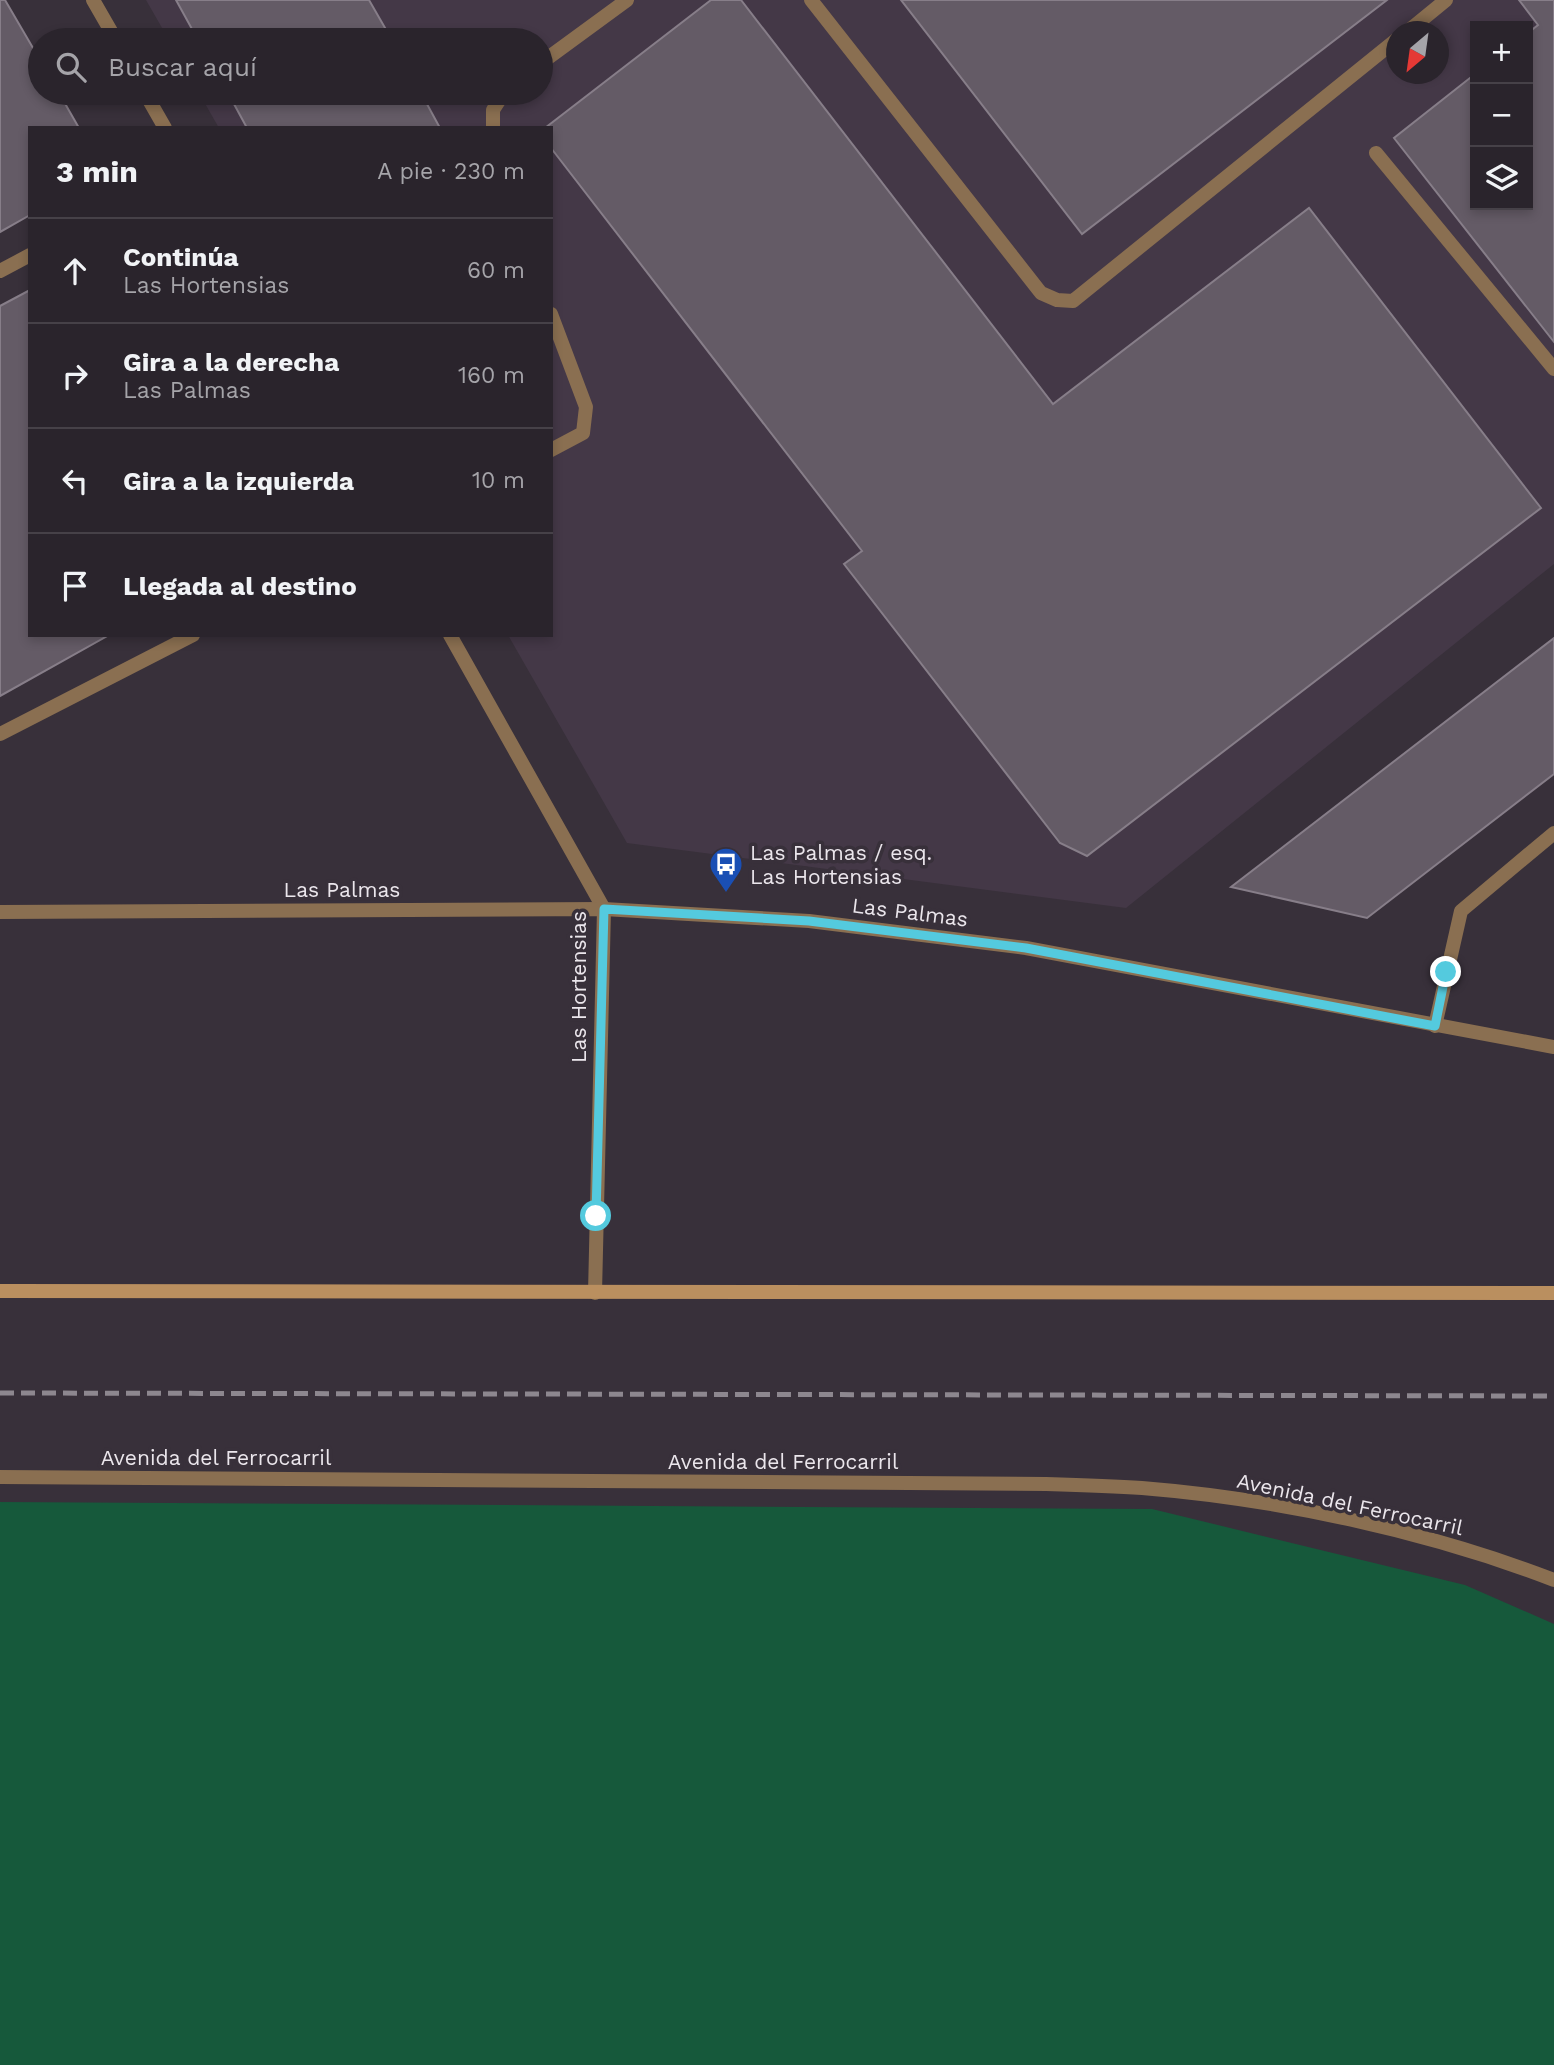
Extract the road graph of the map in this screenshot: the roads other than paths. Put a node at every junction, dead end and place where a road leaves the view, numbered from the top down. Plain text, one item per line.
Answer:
1 (93, 0) edge
2 (627, 0) edge
3 (811, 0) edge
4 (1446, 0) edge
5 (1420, 21) edge
6 (109, 28) edge
7 (1386, 48) edge
8 (553, 54) edge
9 (152, 105) edge
10 (496, 105) edge
11 (164, 126) edge
12 (493, 126) edge
13 (1376, 153) dead end
14 (28, 256) edge
15 (0, 271) edge
16 (553, 319) edge
17 (1554, 369) edge
18 (553, 449) edge
19 (189, 637) edge
20 (451, 637) edge
21 (0, 734) edge
22 (1554, 833) edge
23 (604, 909) junction
24 (0, 912) edge
25 (1435, 1026) junction
26 (1554, 1047) edge
27 (0, 1291) edge
28 (594, 1293) junction
29 (1554, 1293) edge
30 (0, 1477) edge
31 (1554, 1580) edge

1 - 6 street
2 - 8 street
3 - 7 street
4 - 5 street
9 - 11 street
10 - 12 street
13 - 17 street
14 - 15 street
16 - 18 street
19 - 21 street
20 - 23 street, Las Hortensias
22 - 25 street
23 - 24 street, Las Palmas
23 - 25 street, Las Palmas
23 - 28 street, Las Hortensias
25 - 26 street, Las Palmas
27 - 28 main road
28 - 29 main road
30 - 31 street, Avenida del Ferrocarril

